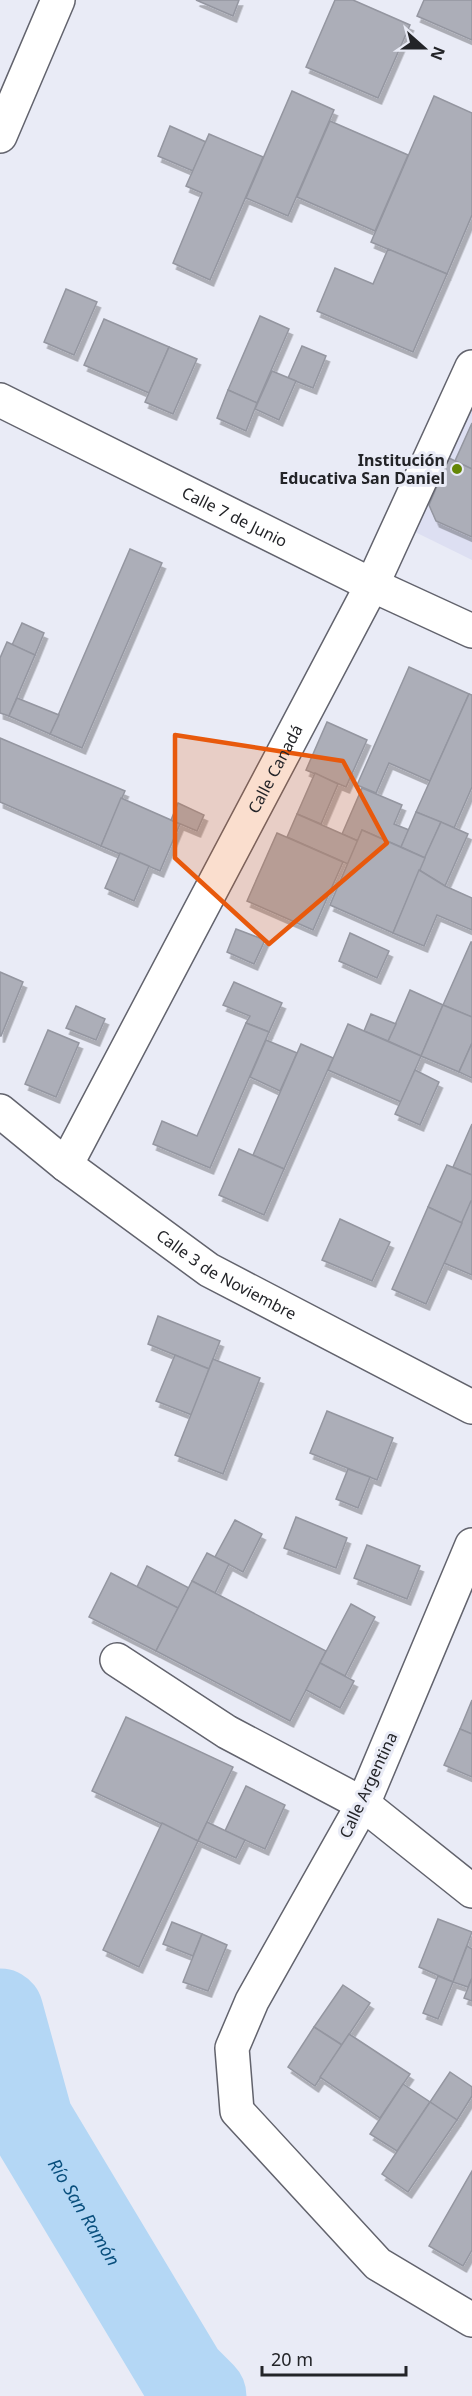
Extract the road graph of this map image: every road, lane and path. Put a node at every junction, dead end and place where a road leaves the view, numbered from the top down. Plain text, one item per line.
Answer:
1 (58, 0) edge
2 (0, 136) edge
3 (472, 367) edge
4 (0, 400) edge
5 (372, 585) junction
6 (472, 631) edge
7 (0, 1112) edge
8 (66, 1165) junction
9 (472, 1407) edge
10 (472, 1545) edge
11 (117, 1660) dead end
12 (363, 1804) junction
13 (472, 1891) edge
14 (472, 2320) edge

1 - 2 street
3 - 5 street, Calle Canadá
4 - 5 street, Calle 7 de Junio
5 - 6 street, Calle 7 de Junio
5 - 8 street, Calle Canadá
7 - 8 street, Calle 3 de Noviembre
8 - 9 street, Calle 3 de Noviembre
10 - 12 street, Calle Argentina
11 - 12 street
12 - 13 street
12 - 14 street, Calle Argentina

